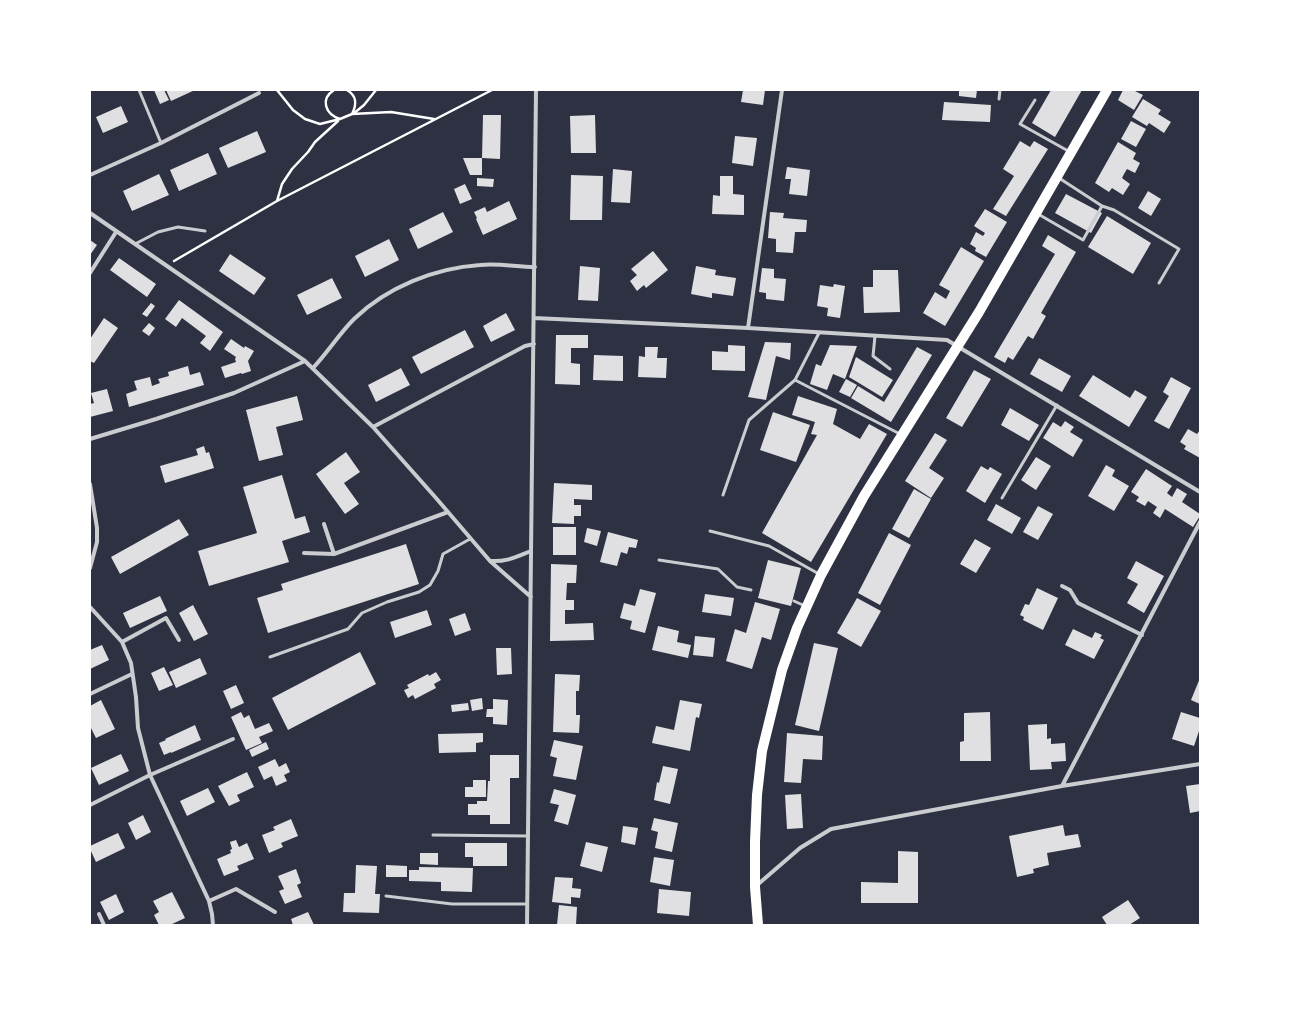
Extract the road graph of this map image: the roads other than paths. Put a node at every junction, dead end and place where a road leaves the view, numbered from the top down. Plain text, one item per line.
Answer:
1 (139, 90) edge
2 (536, 90) edge
3 (782, 90) edge
4 (1000, 90) edge
5 (1107, 90) edge
6 (259, 92) dead end
7 (999, 99) dead end
8 (1035, 100) dead end
9 (162, 143) junction
10 (1071, 153) junction
11 (90, 175) edge
12 (1057, 177) junction
13 (1102, 206) junction
14 (90, 213) edge
15 (1037, 213) junction
16 (205, 231) dead end
17 (116, 232) junction
18 (135, 244) junction
19 (535, 268) junction
20 (90, 273) edge
21 (1159, 283) dead end
22 (534, 318) junction
23 (748, 328) junction
24 (819, 333) junction
25 (875, 336) junction
26 (534, 344) junction
27 (958, 346) junction
28 (305, 361) junction
29 (313, 368) junction
30 (890, 370) dead end
31 (795, 380) junction
32 (1056, 405) junction
33 (373, 428) junction
34 (902, 435) junction
35 (90, 439) edge
36 (90, 484) edge
37 (1200, 492) edge
38 (723, 495) dead end
39 (1002, 498) dead end
40 (448, 512) junction
41 (1200, 522) edge
42 (324, 524) dead end
43 (710, 531) dead end
44 (470, 539) junction
45 (531, 551) junction
46 (304, 553) dead end
47 (334, 554) junction
48 (659, 560) dead end
49 (490, 561) junction
50 (90, 568) edge
51 (821, 575) junction
52 (1062, 586) dead end
53 (751, 590) dead end
54 (531, 597) junction
55 (794, 601) dead end
56 (806, 606) junction
57 (90, 607) edge
58 (1142, 635) junction
59 (179, 640) dead end
60 (122, 642) junction
61 (270, 657) dead end
62 (132, 674) junction
63 (90, 694) edge
64 (233, 739) dead end
65 (1200, 764) edge
66 (150, 775) junction
67 (1062, 786) junction
68 (90, 805) edge
69 (433, 835) dead end
70 (528, 836) junction
71 (756, 887) junction
72 (386, 896) dead end
73 (209, 901) junction
74 (527, 904) junction
75 (276, 912) dead end
76 (99, 914) dead end
77 (104, 925) edge
78 (213, 925) edge
79 (527, 925) edge
80 (758, 925) edge

1 - 9 lane
2 - 19 street
3 - 23 street
4 - 7 lane
5 - 10 main road
6 - 9 street
8 - 10 lane
9 - 11 street
10 - 12 main road
12 - 13 lane
12 - 15 main road
13 - 15 lane
13 - 21 lane
14 - 17 street
15 - 27 main road
16 - 18 lane
17 - 18 street
17 - 20 street
18 - 28 street
19 - 22 street
19 - 29 street
22 - 23 street
22 - 26 street
23 - 24 street
24 - 25 street
24 - 31 lane
25 - 27 street
25 - 30 lane
26 - 33 street
26 - 45 street
27 - 32 street
27 - 34 main road
28 - 29 street
28 - 35 street
29 - 33 street
31 - 34 lane
31 - 38 lane
32 - 37 street
32 - 39 lane
33 - 40 street
34 - 51 main road
36 - 50 street
40 - 44 street
40 - 47 street
41 - 58 street
42 - 47 street
43 - 51 lane
44 - 49 street
44 - 61 lane
45 - 49 street
45 - 54 street
46 - 47 street
48 - 53 lane
49 - 54 street
51 - 56 main road
52 - 58 street
54 - 70 street
55 - 56 lane
56 - 71 main road
57 - 60 street
58 - 67 street
59 - 60 street
60 - 62 street
62 - 63 street
62 - 66 street
64 - 66 street
65 - 67 street
66 - 68 street
66 - 73 street
67 - 71 street
69 - 70 lane
70 - 74 street
71 - 80 main road
72 - 74 lane
73 - 75 street
73 - 78 street
74 - 79 street
76 - 77 street

